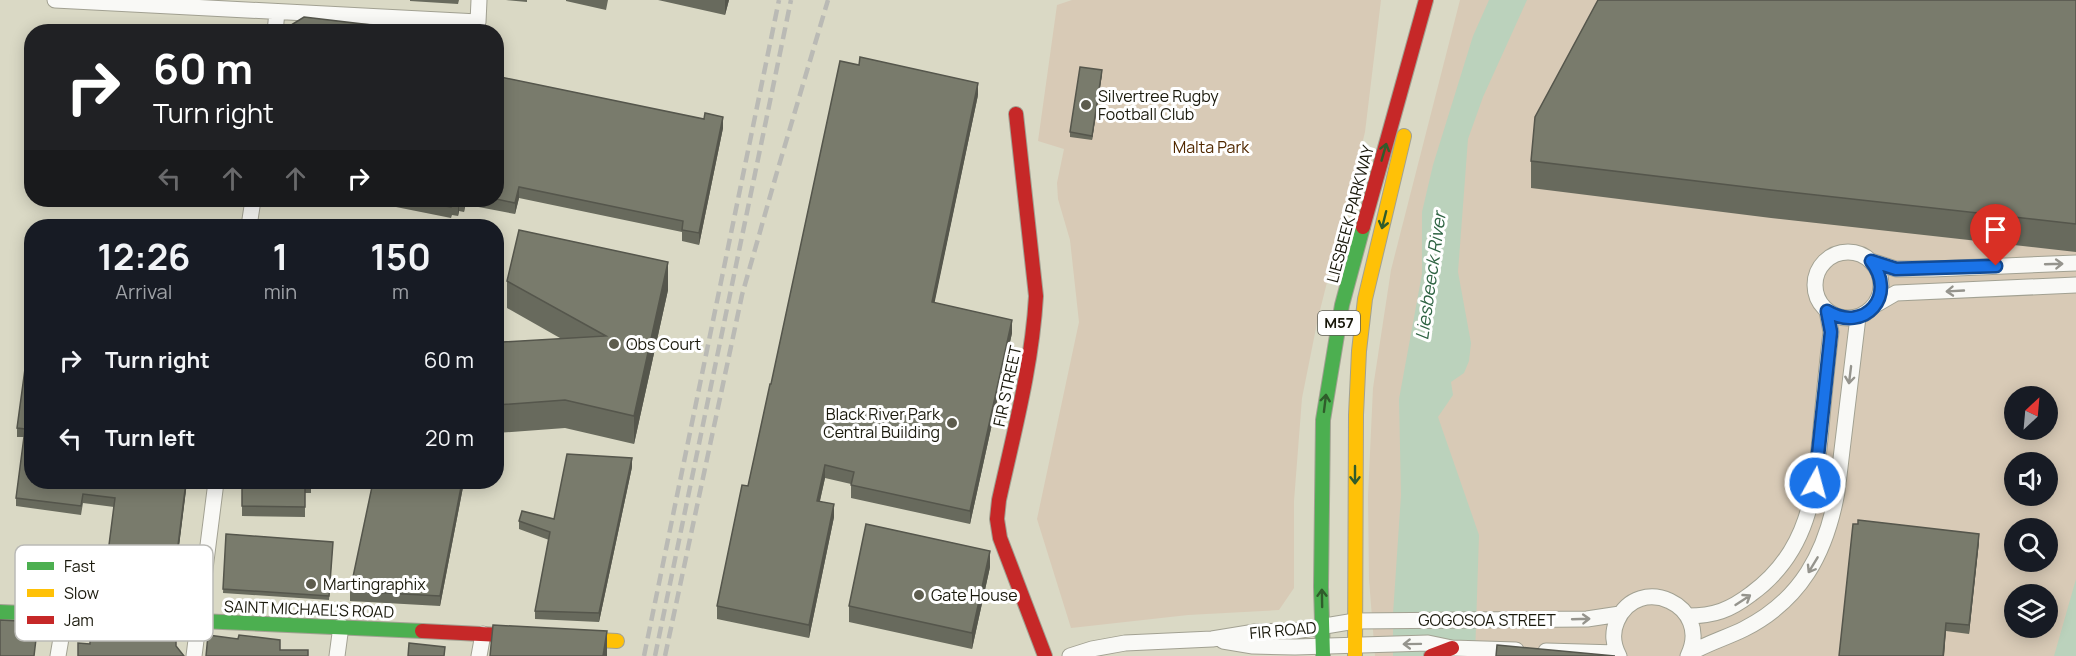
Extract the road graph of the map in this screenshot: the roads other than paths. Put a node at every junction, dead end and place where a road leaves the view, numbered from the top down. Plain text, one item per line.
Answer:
1 (55, 0) edge
2 (479, 0) edge
3 (1426, 0) edge
4 (1439, 0) edge
5 (181, 3) edge
6 (277, 12) junction
7 (275, 24) edge
8 (1414, 95) dead end
9 (1016, 114) dead end
10 (1408, 117) dead end
11 (1871, 261) junction
12 (2076, 263) edge
13 (2076, 285) edge
14 (1877, 304) junction
15 (1827, 311) junction
16 (1858, 317) junction
17 (215, 489) edge
18 (208, 545) edge
19 (0, 612) edge
20 (15, 613) edge
21 (1620, 614) junction
22 (1688, 616) junction
23 (1354, 621) junction
24 (213, 622) edge
25 (341, 626) junction
26 (1322, 627) junction
27 (483, 634) junction
28 (538, 637) edge
29 (561, 638) edge
30 (1212, 639) junction
31 (61, 641) edge
32 (196, 641) edge
33 (617, 641) dead end
34 (1452, 648) junction
35 (1355, 650) edge
36 (1323, 651) edge
37 (1618, 654) edge
38 (1688, 655) edge
39 (58, 656) edge
40 (194, 656) edge
41 (337, 656) edge
42 (480, 656) edge
43 (1045, 656) edge
44 (1071, 656) edge
45 (1431, 656) edge

1 - 5 street
2 - 6 street
26 -> 3 main road, LIESBEEK PARKWAY / M57
4 - 8 main road
5 - 6 street
6 - 7 street
9 - 43 main road, FIR STREET
10 -> 23 main road, LIESBEEK PARKWAY / M57
11 -> 12 street
11 - 14 street
11 - 15 street
13 -> 14 street
14 - 16 street
15 - 16 street
22 -> 15 street
16 -> 38 street
17 - 18 street
19 - 20 main road, SAINT MICHAEL'S ROAD
21 - 22 street
23 -> 21 street, GOGOSOA STREET
21 - 37 street
22 - 38 street
23 - 26 street, FIR ROAD
23 - 35 main road, LIESBEEK PARKWAY / M57
24 - 25 main road, SAINT MICHAEL'S ROAD
25 - 27 main road, SAINT MICHAEL'S ROAD
25 - 41 street
26 - 30 street, FIR ROAD
26 - 36 main road, LIESBEEK PARKWAY / M57
27 - 28 main road, SAINT MICHAEL'S ROAD
27 - 42 street
29 - 33 main road
30 - 36 street, FIR ROAD
30 - 44 street, FIR ROAD
31 - 39 street
32 - 40 street
34 -> 35 street, GOGOSOA STREET
34 - 37 street, GOGOSOA STREET
34 - 45 main road
35 - 36 street, FIR ROAD

